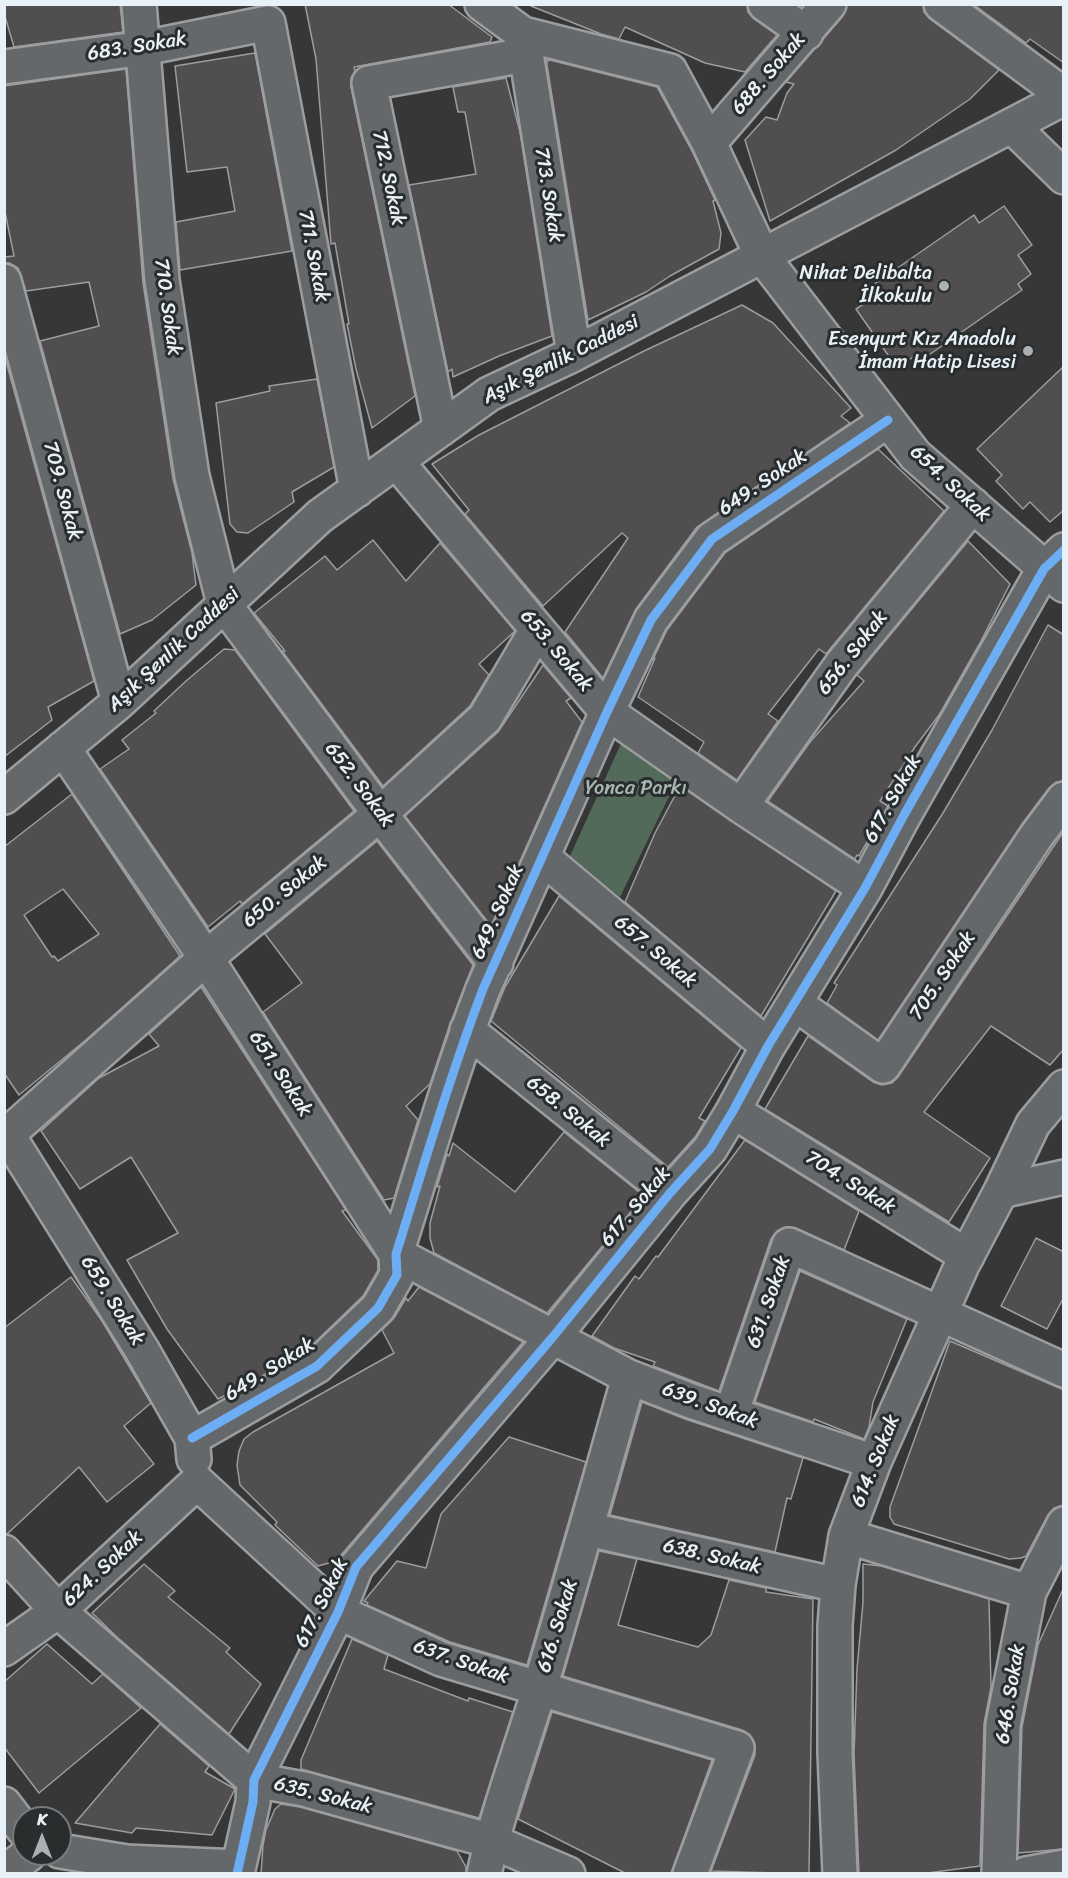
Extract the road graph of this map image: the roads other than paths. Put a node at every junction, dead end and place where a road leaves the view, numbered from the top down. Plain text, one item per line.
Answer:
1 (139, 4) edge
2 (482, 4) edge
3 (765, 4) edge
4 (829, 4) edge
5 (941, 4) edge
6 (276, 14) edge
7 (806, 33) junction
8 (524, 45) junction
9 (144, 48) junction
10 (4, 67) edge
11 (1064, 97) edge
12 (1012, 126) junction
13 (709, 143) junction
14 (1064, 177) edge
15 (762, 256) junction
16 (4, 280) edge
17 (574, 354) junction
18 (888, 420) junction
19 (441, 429) junction
20 (396, 461) junction
21 (357, 490) junction
22 (973, 505) junction
23 (1057, 568) edge
24 (224, 604) junction
25 (537, 630) junction
26 (119, 702) junction
27 (608, 712) junction
28 (63, 748) junction
29 (4, 797) edge
30 (1064, 799) edge
31 (741, 806) junction
32 (381, 814) junction
33 (543, 857) junction
34 (865, 888) junction
35 (206, 957) junction
36 (496, 963) junction
37 (795, 1004) junction
38 (467, 1030) junction
39 (768, 1046) junction
40 (1064, 1087) edge
41 (734, 1111) junction
42 (6, 1131) edge
43 (1064, 1177) edge
44 (1001, 1191) junction
45 (670, 1193) junction
46 (396, 1254) junction
47 (967, 1256) junction
48 (940, 1315) junction
49 (552, 1338) junction
50 (1064, 1370) edge
51 (629, 1377) junction
52 (731, 1414) junction
53 (192, 1438) junction
54 (874, 1462) junction
55 (196, 1482) junction
56 (1064, 1524) edge
57 (587, 1529) junction
58 (846, 1536) junction
59 (4, 1552) edge
60 (838, 1585) junction
61 (1029, 1592) junction
62 (58, 1611) junction
63 (339, 1612) junction
64 (4, 1649) edge
65 (540, 1688) junction
66 (254, 1780) junction
67 (491, 1841) junction
68 (72, 1854) edge
69 (1064, 1867) edge
70 (126, 1868) edge
71 (238, 1870) edge
72 (484, 1874) edge
73 (568, 1874) edge
74 (690, 1874) edge
75 (840, 1874) edge
76 (999, 1874) edge
77 (1026, 1874) edge

1 - 9 street, 710. Sokak
2 - 8 street
3 - 7 street
4 - 7 street, 688. Sokak
5 - 11 street
6 - 9 street, 683. Sokak
6 - 21 street, 711. Sokak
7 - 13 street, 688. Sokak
8 - 13 street, 654. Sokak
8 - 17 street, 713. Sokak
8 - 19 street, 712. Sokak
9 - 10 street, 683. Sokak
9 - 24 street, 710. Sokak
11 - 12 street, Aşık Şenlik Caddesi
12 - 14 street
12 - 15 street, Aşık Şenlik Caddesi
13 - 15 street, 654. Sokak
15 - 17 street, Aşık Şenlik Caddesi
15 - 18 street, 654. Sokak
16 - 26 street, 709. Sokak
17 - 19 street, Aşık Şenlik Caddesi
18 - 22 street, 654. Sokak
18 - 27 street, 649. Sokak
19 - 20 street, Aşık Şenlik Caddesi
20 - 21 street, Aşık Şenlik Caddesi
20 - 25 street, 653. Sokak
21 - 24 street, Aşık Şenlik Caddesi
22 - 23 street, 654. Sokak
22 - 31 street, 656. Sokak
23 - 34 street, 617. Sokak
24 - 26 street, Aşık Şenlik Caddesi
24 - 32 street, 652. Sokak
25 - 27 street, 653. Sokak
25 - 32 street, 650. Sokak
26 - 28 street, Aşık Şenlik Caddesi
27 - 31 street, 653. Sokak
27 - 33 street, 649. Sokak
28 - 29 street, Aşık Şenlik Caddesi
28 - 35 street, 651. Sokak
30 - 37 street, 705. Sokak
31 - 34 street, 653. Sokak
32 - 35 street, 650. Sokak
32 - 36 street, 652. Sokak
33 - 36 street, 649. Sokak
33 - 39 street, 657. Sokak
34 - 37 street, 617. Sokak
35 - 42 street, 650. Sokak
35 - 46 street, 651. Sokak
36 - 38 street, 649. Sokak
37 - 39 street, 617. Sokak
38 - 45 street, 658. Sokak
38 - 46 street, 649. Sokak
39 - 41 street, 617. Sokak
40 - 44 street, 614. Sokak
41 - 45 street, 617. Sokak
41 - 47 street, 704. Sokak
42 - 53 street, 659. Sokak
43 - 44 street
44 - 47 street, 614. Sokak
45 - 49 street, 617. Sokak
46 - 49 street, 651. Sokak
46 - 53 street, 649. Sokak
47 - 48 street, 614. Sokak
48 - 50 street
48 - 52 street, 631. Sokak
48 - 54 street, 614. Sokak
49 - 51 street, 639. Sokak
49 - 63 street, 617. Sokak
51 - 52 street, 639. Sokak
51 - 57 street, 616. Sokak
52 - 54 street, 639. Sokak
53 - 55 street, 659. Sokak
54 - 58 street, 614. Sokak
55 - 62 street, 624. Sokak
55 - 63 street, 637. Sokak
56 - 61 street, 646. Sokak
57 - 60 street, 638. Sokak
57 - 65 street, 616. Sokak
58 - 60 street, 614. Sokak
58 - 61 street
59 - 62 street, 635. Sokak
60 - 75 street, 614. Sokak
61 - 76 street, 646. Sokak
62 - 64 street, 624. Sokak
62 - 66 street, 635. Sokak
63 - 65 street, 637. Sokak
63 - 66 street, 617. Sokak
65 - 67 street, 616. Sokak
65 - 74 street, 637. Sokak
66 - 67 street, 635. Sokak
66 - 71 street, 617. Sokak
67 - 72 street, 616. Sokak
67 - 73 street, 635. Sokak
68 - 70 street
69 - 77 street
70 - 71 street

